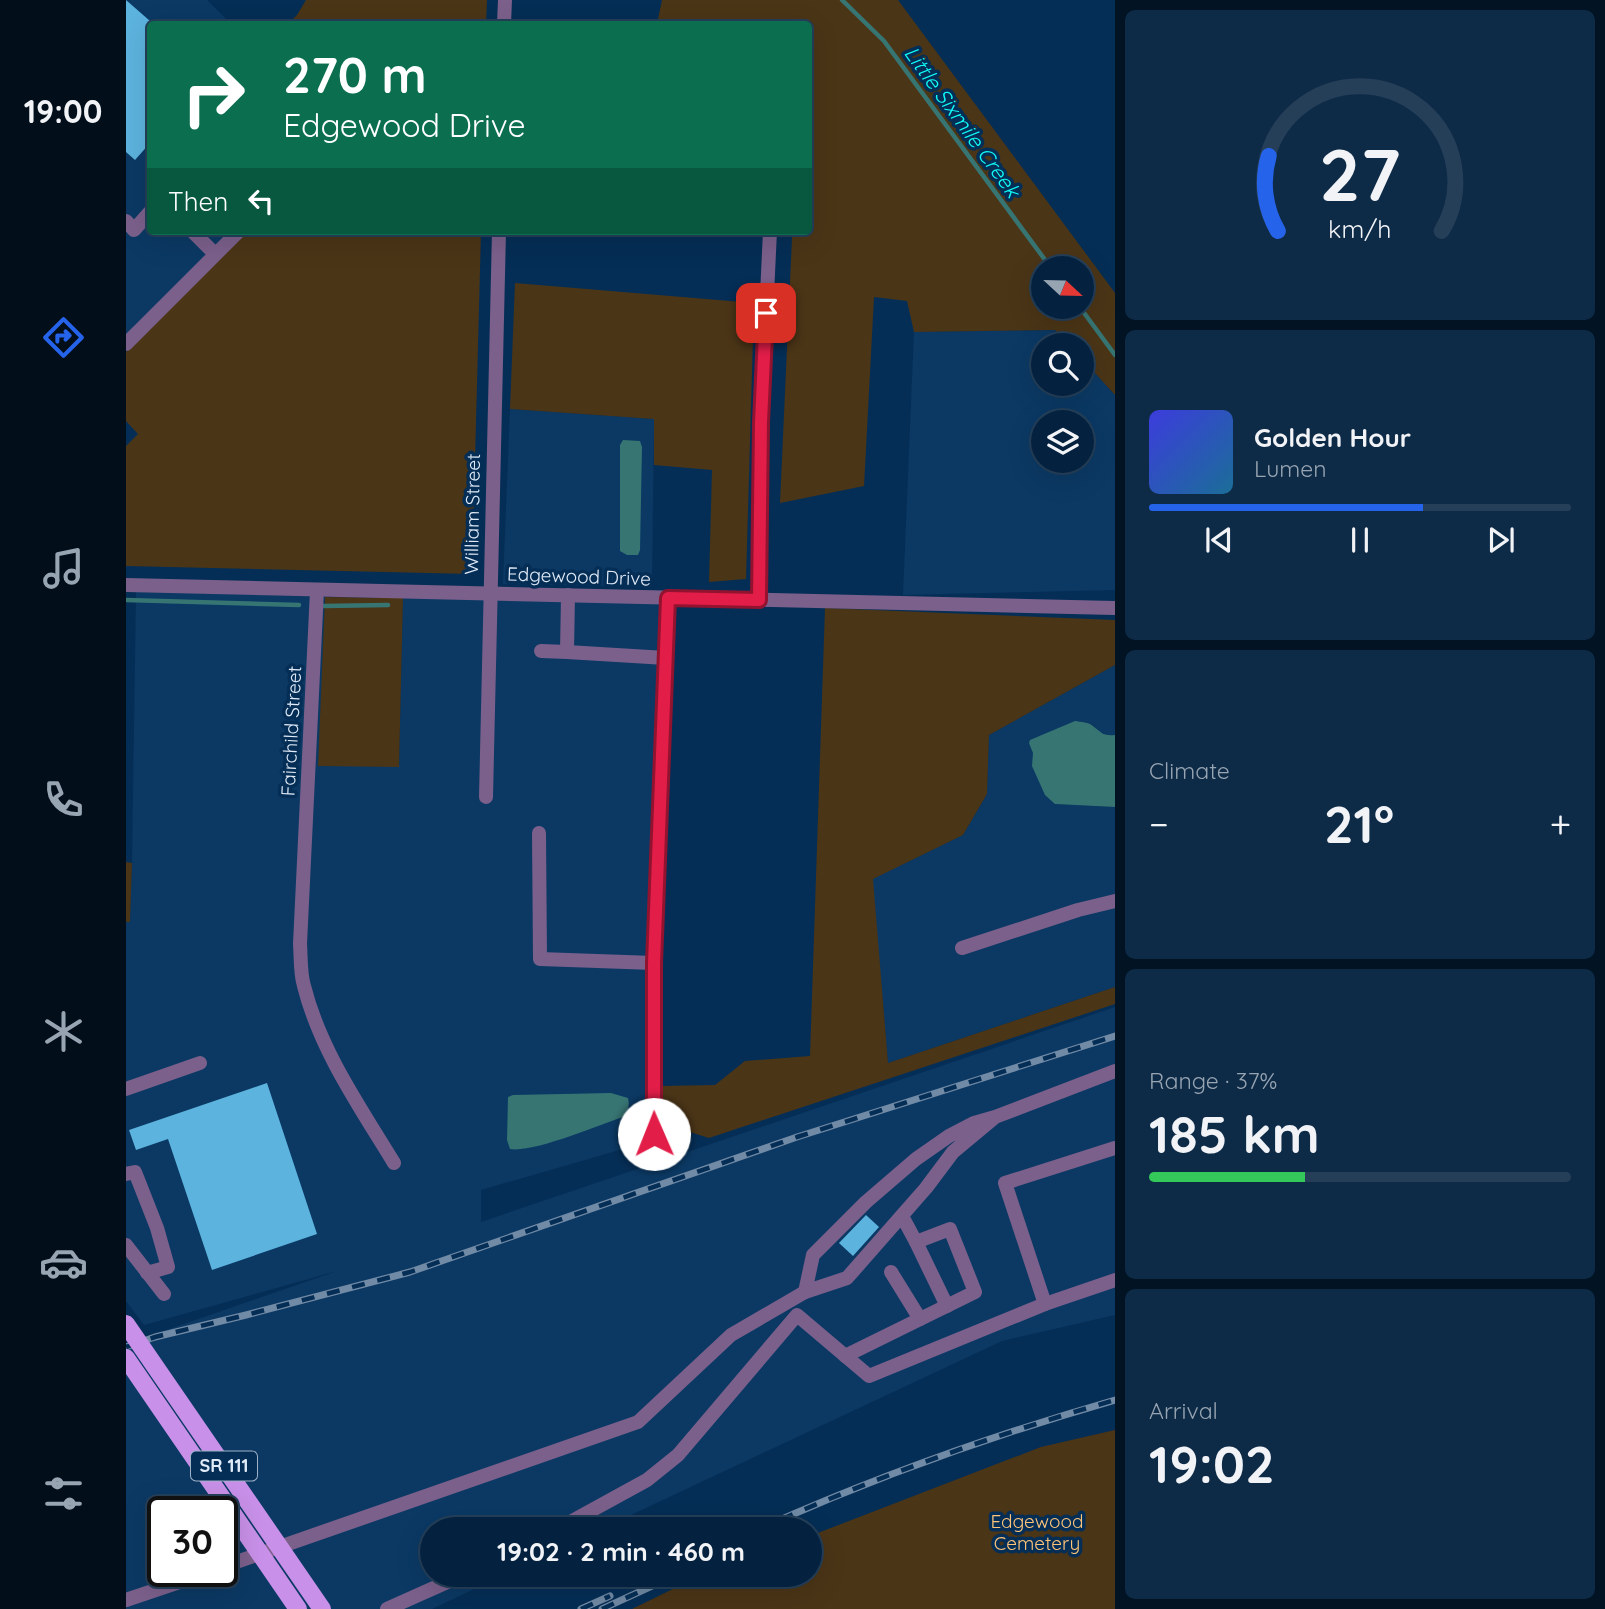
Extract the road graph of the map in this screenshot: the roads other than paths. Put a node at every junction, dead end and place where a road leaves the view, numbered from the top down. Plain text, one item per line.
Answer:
1 (505, 0) edge
2 (504, 21) edge
3 (147, 215) edge
4 (129, 230) edge
5 (196, 235) edge
6 (235, 235) edge
7 (499, 235) edge
8 (770, 235) edge
9 (215, 254) junction
10 (126, 344) edge
11 (126, 585) edge
12 (317, 590) junction
13 (489, 593) junction
14 (568, 595) junction
15 (668, 598) junction
16 (759, 600) junction
17 (1115, 608) edge
18 (541, 651) dead end
19 (567, 652) junction
20 (666, 658) junction
21 (486, 797) dead end
22 (539, 833) dead end
23 (1115, 901) edge
24 (962, 948) dead end
25 (654, 963) junction
26 (201, 1063) dead end
27 (1115, 1071) edge
28 (126, 1089) edge
29 (995, 1117) junction
30 (654, 1134) dead end
31 (1115, 1148) edge
32 (394, 1163) dead end
33 (126, 1174) edge
34 (902, 1216) junction
35 (916, 1242) junction
36 (126, 1245) edge
37 (891, 1272) dead end
38 (147, 1273) junction
39 (1115, 1280) edge
40 (805, 1292) junction
41 (164, 1294) dead end
42 (1045, 1304) junction
43 (947, 1306) junction
44 (797, 1315) junction
45 (920, 1319) junction
46 (126, 1324) edge
47 (845, 1356) junction
48 (126, 1358) edge
49 (580, 1517) edge
50 (238, 1561) edge
51 (165, 1587) edge
52 (436, 1587) edge
53 (126, 1600) edge
54 (298, 1609) edge
55 (322, 1609) edge
56 (387, 1609) edge

1 - 2 street
3 - 4 street
5 - 9 street
6 - 9 street
7 - 13 street, William Street
8 - 16 street
9 - 10 street
11 - 12 street, Edgewood Drive
12 - 13 street, Edgewood Drive
12 - 32 street, Fairchild Street
13 - 14 street, Edgewood Drive
13 - 21 street, William Street
14 - 15 street, Edgewood Drive
14 - 19 street
15 - 16 street, Edgewood Drive
15 - 20 street
16 - 17 street, Edgewood Drive
18 - 19 street
19 - 20 street
20 - 25 street
22 - 25 street
23 - 24 street
25 - 30 street
26 - 28 street
27 - 29 street
29 - 34 street
29 - 40 street
31 - 42 street
33 - 38 street
34 - 35 street
34 - 40 street
35 - 43 street
35 - 43 street
36 - 38 street
37 - 45 street
38 - 41 street
39 - 42 street
40 - 44 street
40 - 50 street
42 - 47 street
43 - 45 street
44 - 47 street
44 - 49 street
45 - 47 street
46 - 55 main road, SR 111, bridge
48 - 54 main road, SR 111, bridge
51 - 53 street
52 - 56 street

